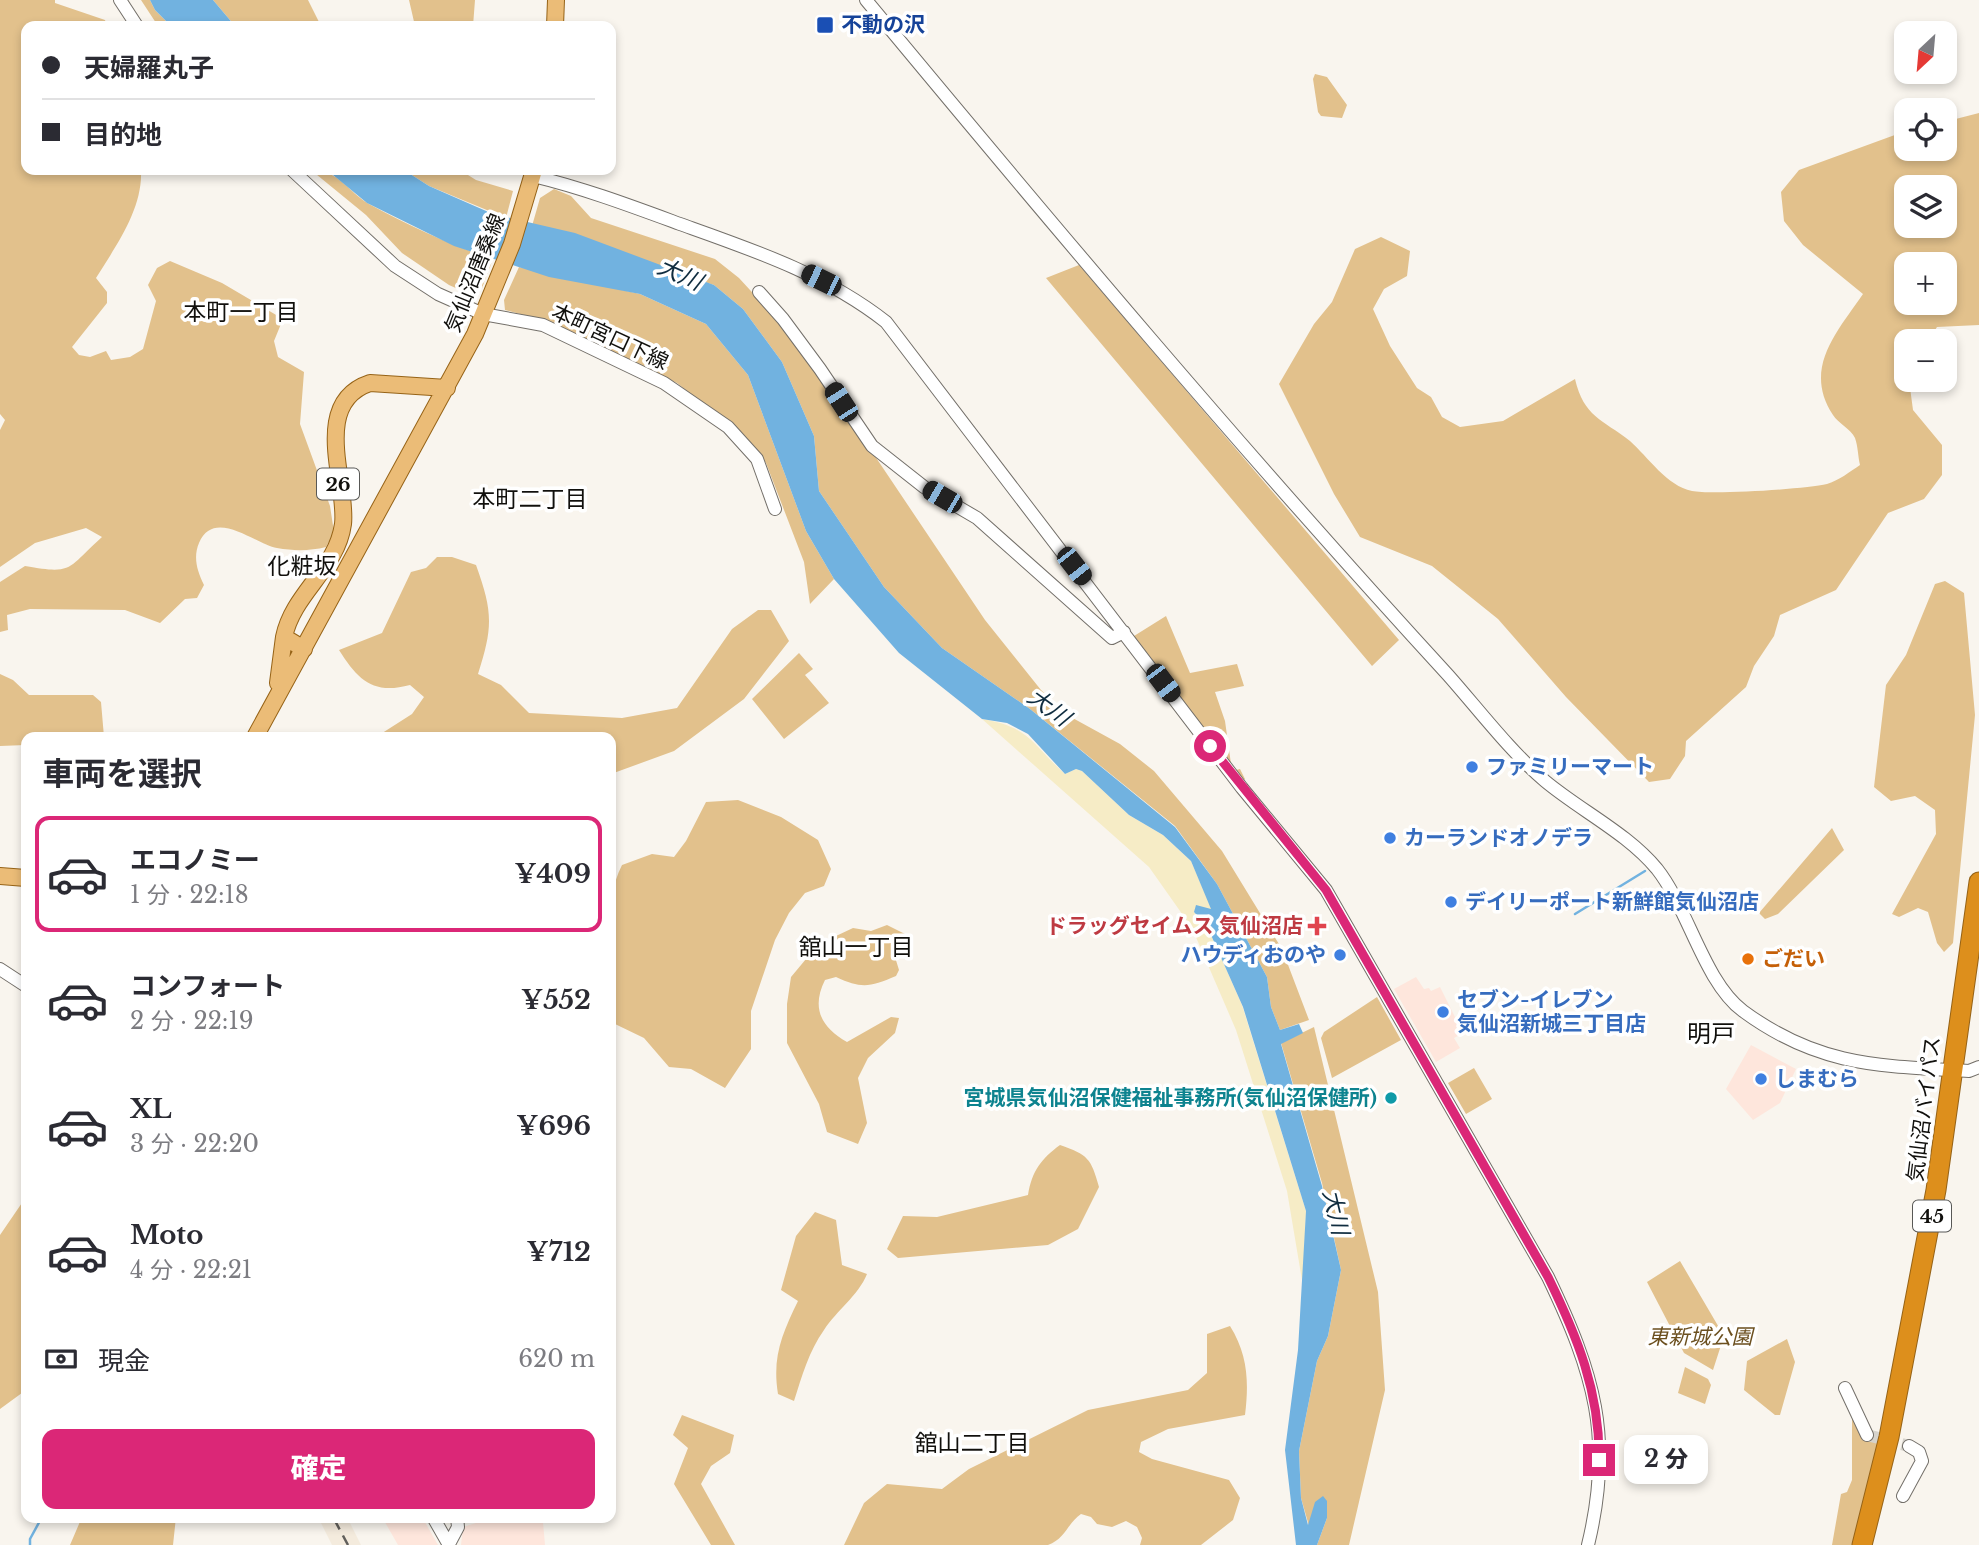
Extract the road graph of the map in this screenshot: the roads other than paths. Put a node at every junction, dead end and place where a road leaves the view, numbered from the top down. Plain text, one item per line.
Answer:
1 (120, 0) edge
2 (556, 0) edge
3 (866, 0) edge
4 (134, 21) edge
5 (555, 21) edge
6 (297, 175) edge
7 (533, 175) edge
8 (540, 175) edge
9 (759, 292) dead end
10 (483, 314) junction
11 (447, 388) junction
12 (775, 509) dead end
13 (1124, 632) junction
14 (284, 637) junction
15 (304, 649) junction
16 (276, 695) junction
17 (258, 732) edge
18 (0, 876) edge
19 (21, 878) edge
20 (1979, 882) edge
21 (0, 969) edge
22 (21, 983) edge
23 (1979, 1067) edge
24 (1951, 1070) junction
25 (1845, 1388) dead end
26 (1867, 1435) dead end
27 (1909, 1446) dead end
28 (1903, 1496) dead end
29 (436, 1523) edge
30 (458, 1523) edge
31 (449, 1545) edge
32 (1588, 1545) edge
33 (1863, 1545) edge

1 - 4 street
2 - 5 main road
3 - 24 street
6 - 10 street, 本町宮口下線
7 - 10 main road, 気仙沼唐桑線 / 26
8 - 13 street
9 - 13 street
10 - 11 main road, 気仙沼唐桑線 / 26
10 - 12 street, 本町宮口下線
11 - 14 main road, 気仙沼唐桑線 / 26
11 - 15 main road, 気仙沼唐桑線 / 26
13 - 32 street
14 - 15 main road
14 - 16 main road, 気仙沼唐桑線 / 26
15 - 16 main road, 気仙沼唐桑線 / 26
16 - 17 main road, 気仙沼唐桑線 / 26
18 - 19 main road
20 - 24 highway, 気仙沼バイパス / 45
21 - 22 street
23 - 24 street
24 - 33 highway, 気仙沼バイパス / 45
25 - 26 street
27 - 28 street
29 - 31 street
30 - 31 street

